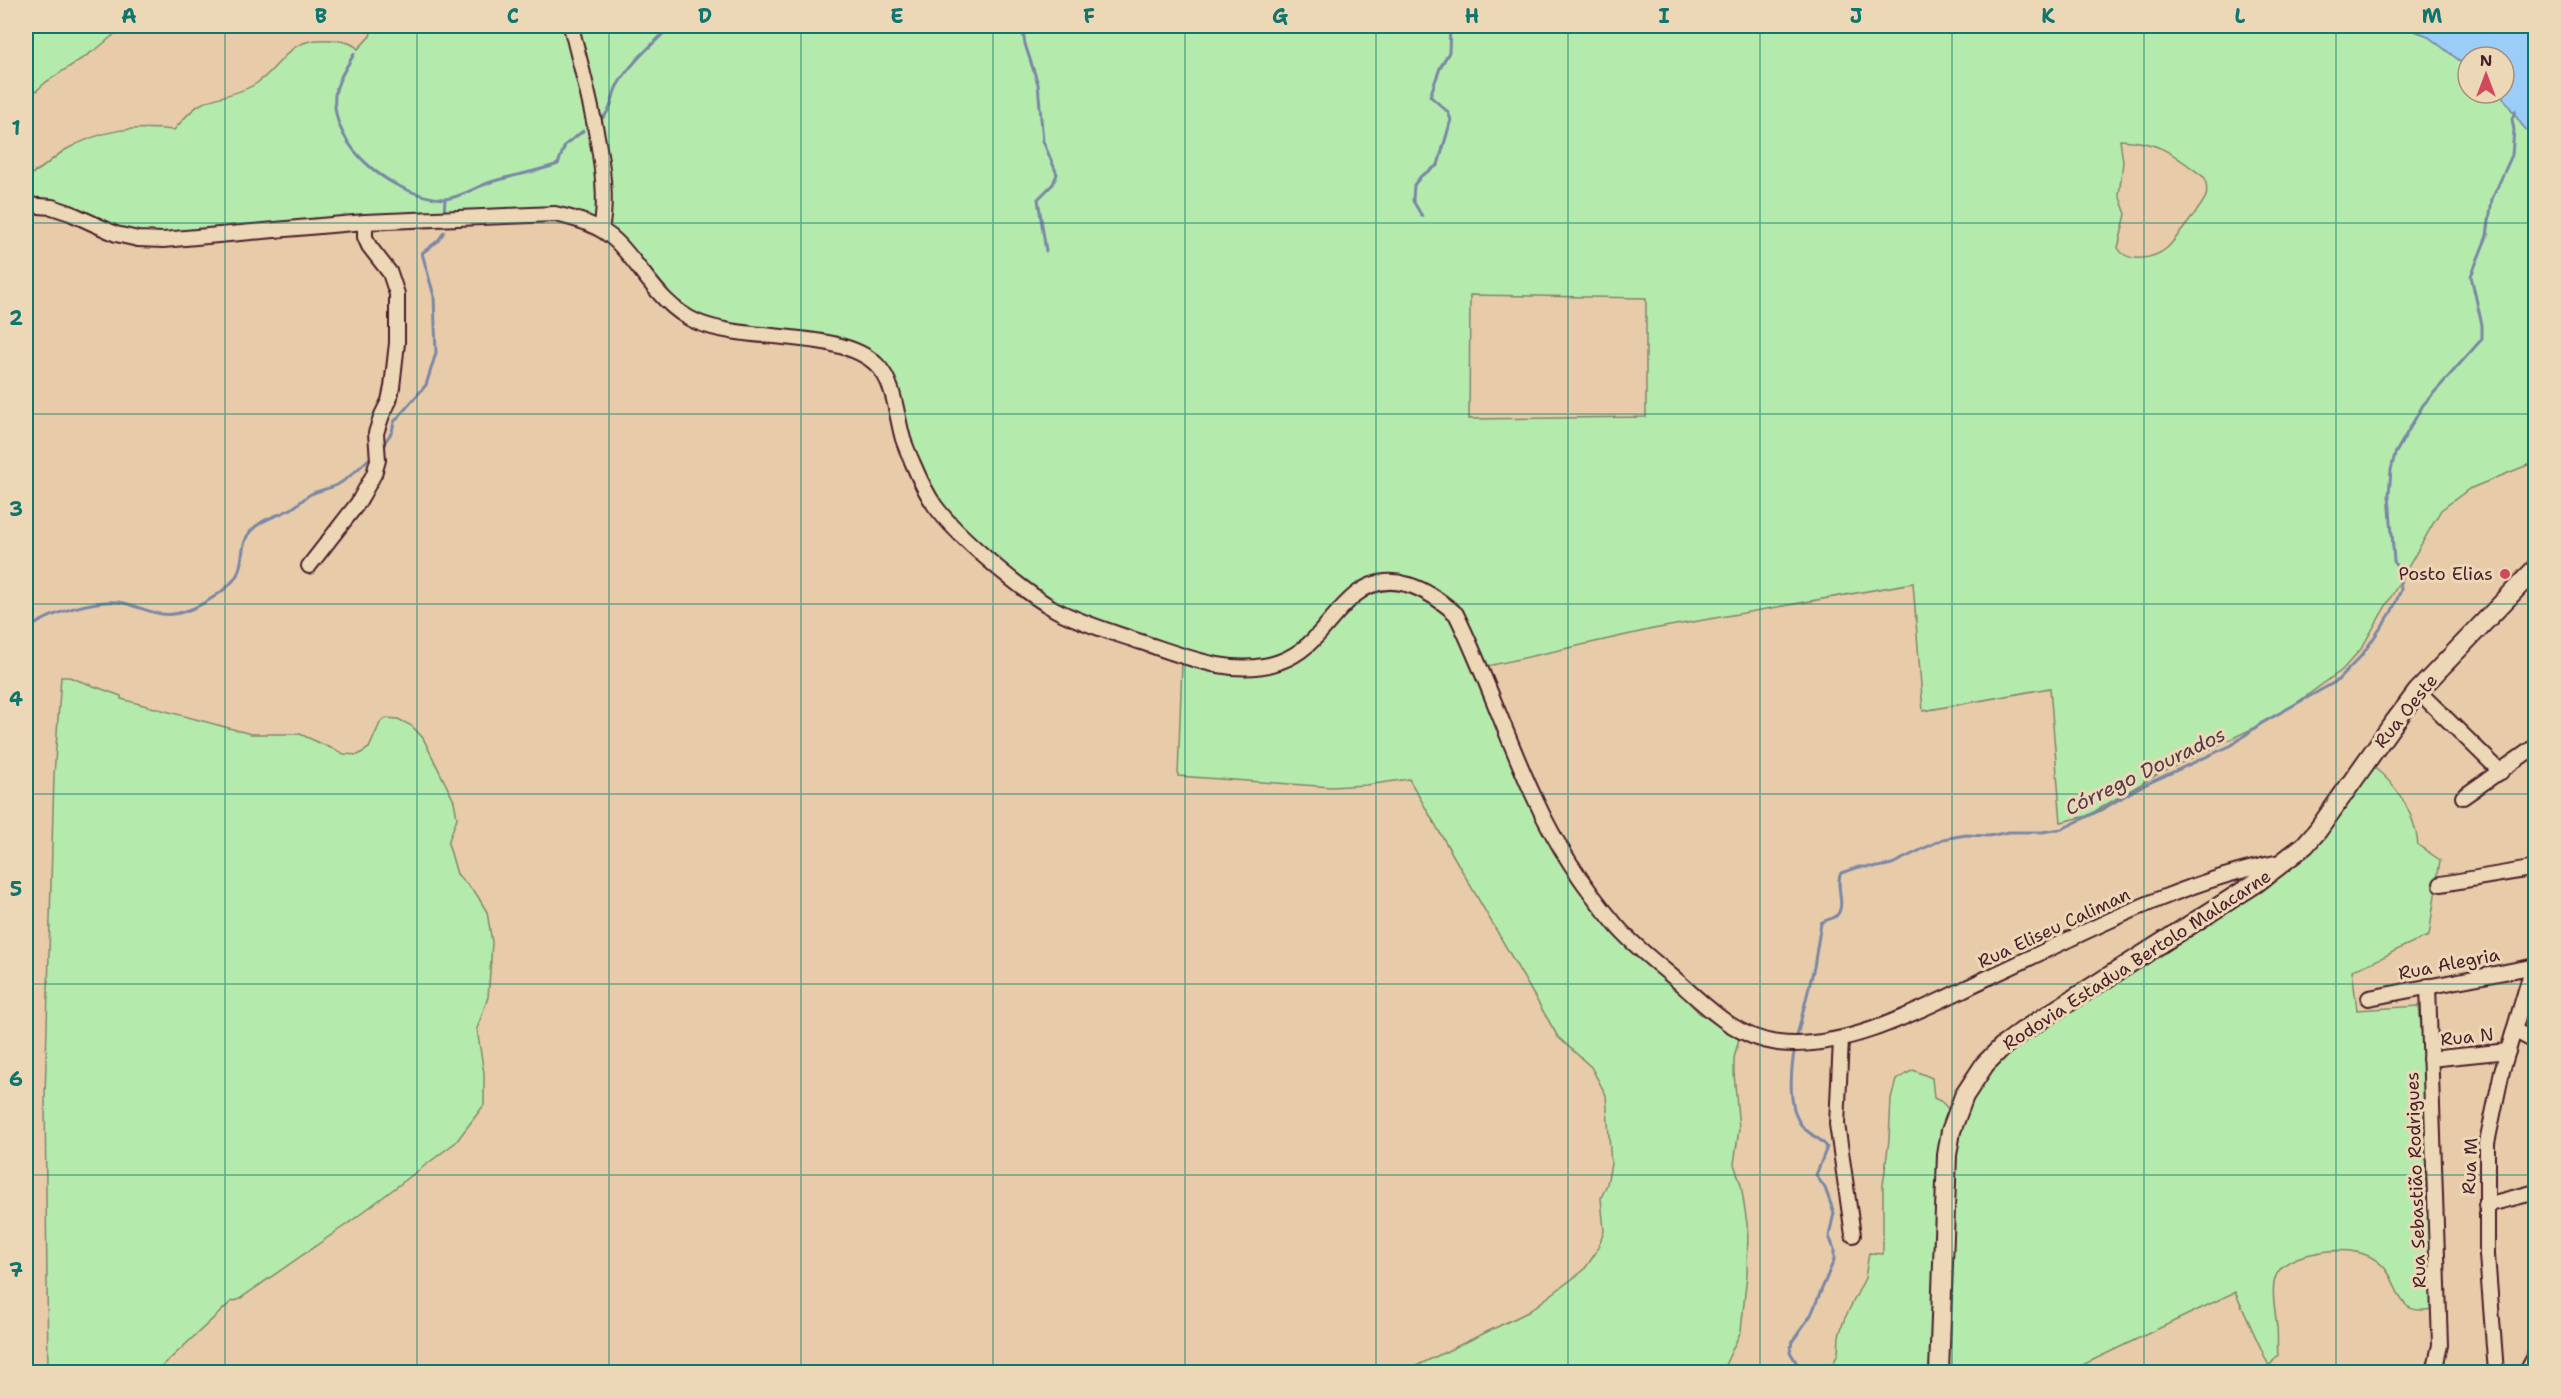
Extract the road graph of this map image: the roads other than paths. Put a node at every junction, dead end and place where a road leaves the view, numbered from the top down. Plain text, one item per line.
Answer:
1 (571, 26) edge
2 (26, 205) edge
3 (365, 222) junction
4 (601, 229) junction
5 (309, 566) dead end
6 (2535, 568) edge
7 (2418, 691) junction
8 (2535, 747) edge
9 (2501, 772) junction
10 (2463, 797) dead end
11 (2285, 861) junction
12 (2535, 868) edge
13 (2441, 884) dead end
14 (2534, 966) edge
15 (2428, 986) junction
16 (2369, 998) dead end
17 (2514, 1030) junction
18 (1841, 1040) junction
19 (2535, 1042) edge
20 (2508, 1051) junction
21 (2430, 1059) junction
22 (2535, 1192) edge
23 (2486, 1205) junction
24 (1852, 1235) dead end
25 (2535, 1357) edge
26 (1939, 1372) edge
27 (2434, 1372) edge
28 (2496, 1372) edge
29 (2528, 1372) edge

1 - 4 street
2 - 3 street
3 - 4 street
3 - 5 street
4 - 18 street, Rua Eliseu Caliman
6 - 7 main road, Rua Oeste
7 - 9 street
7 - 11 main road, Rua Oeste
8 - 9 street
9 - 10 street
11 - 18 street, Rua Eliseu Caliman
11 - 26 main road, Rodovia Estadua Bertolo Malacarne
12 - 13 street
14 - 15 street, Rua Alegria
14 - 17 street, Rua M
15 - 16 street, Rua Alegria
15 - 21 street, Rua Sebastião Rodrigues
17 - 19 street
17 - 20 street, Rua M
18 - 24 street
20 - 21 street, Rua N
20 - 23 street, Rua M
21 - 27 street, Rua Sebastião Rodrigues
22 - 23 street
23 - 28 street, Rua M
25 - 29 main road

